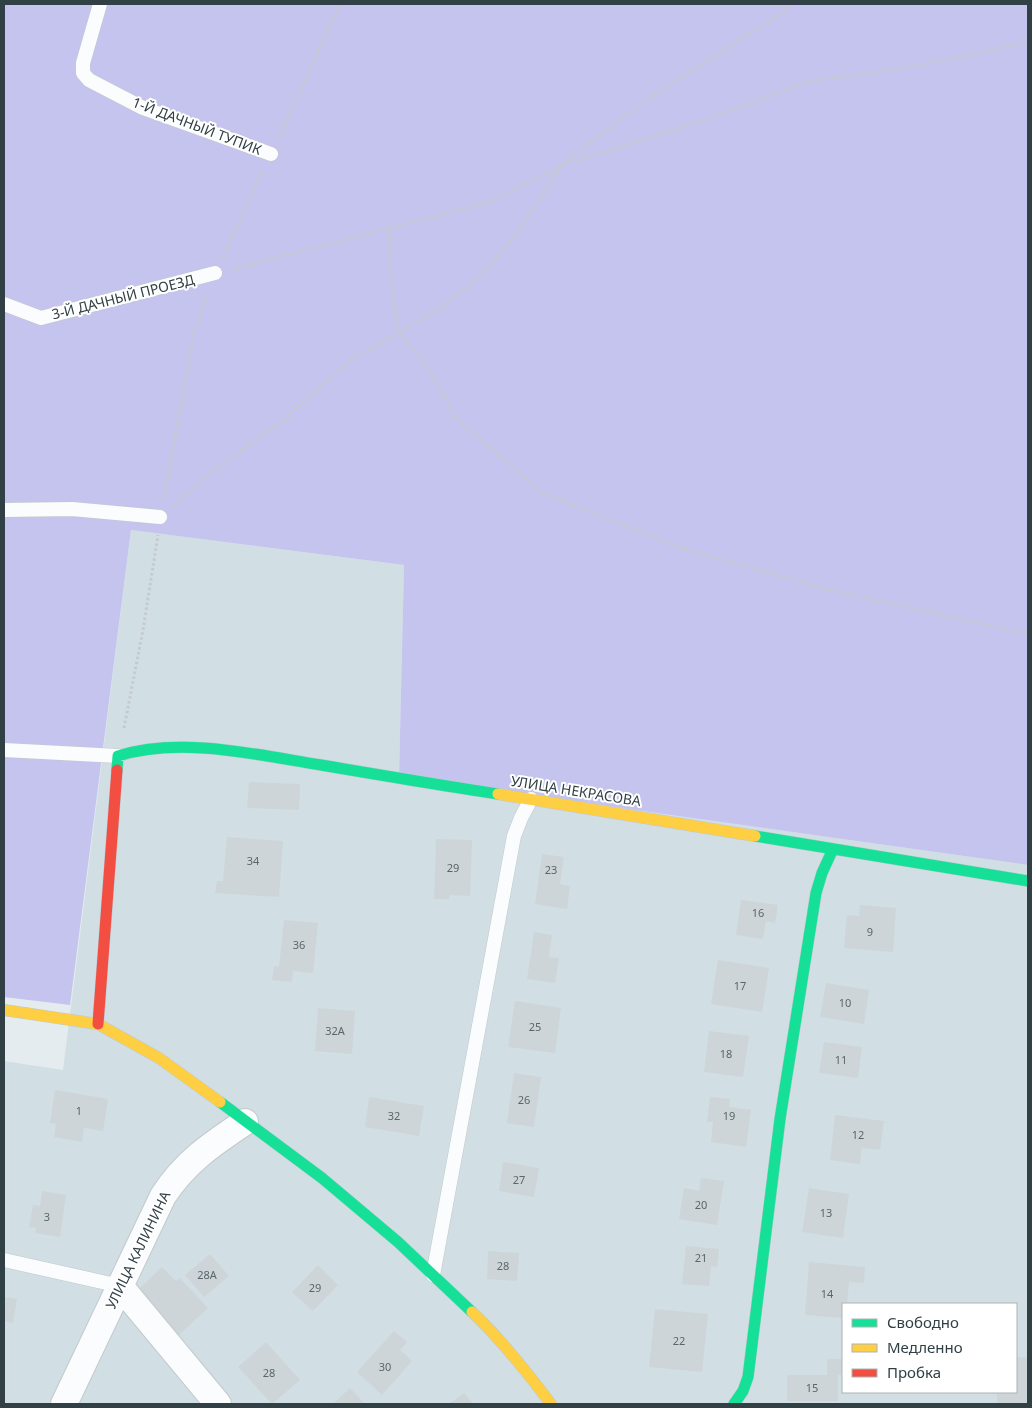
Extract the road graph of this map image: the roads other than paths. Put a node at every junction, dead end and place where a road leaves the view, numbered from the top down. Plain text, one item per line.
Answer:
1 (100, 4) edge
2 (271, 154) road end
3 (215, 273) road end
4 (4, 304) edge
5 (4, 510) edge
6 (160, 517) road end
7 (4, 750) edge
8 (118, 756) junction
9 (531, 799) junction
10 (833, 849) junction
11 (1028, 880) edge
12 (4, 1010) edge
13 (98, 1024) junction
14 (245, 1122) junction
15 (4, 1260) edge
16 (434, 1275) junction
17 (120, 1286) junction
18 (64, 1404) edge
19 (218, 1404) edge
20 (551, 1404) edge
21 (734, 1404) edge

1 - 2 lane, 1-Й ДАЧНЫЙ ТУПИК
3 - 4 lane, 3-Й ДАЧНЫЙ ПРОЕЗД
5 - 6 lane
7 - 8 lane
8 - 9 street, УЛИЦА НЕКРАСОВА
8 - 13 street
9 - 10 street, УЛИЦА НЕКРАСОВА
9 - 16 lane
10 - 11 street, УЛИЦА НЕКРАСОВА
10 - 21 street
12 - 13 street
13 - 14 street
14 - 16 street
14 - 17 street, УЛИЦА КАЛИНИНА
15 - 17 lane
16 - 20 street
17 - 18 street, УЛИЦА КАЛИНИНА
17 - 19 street

